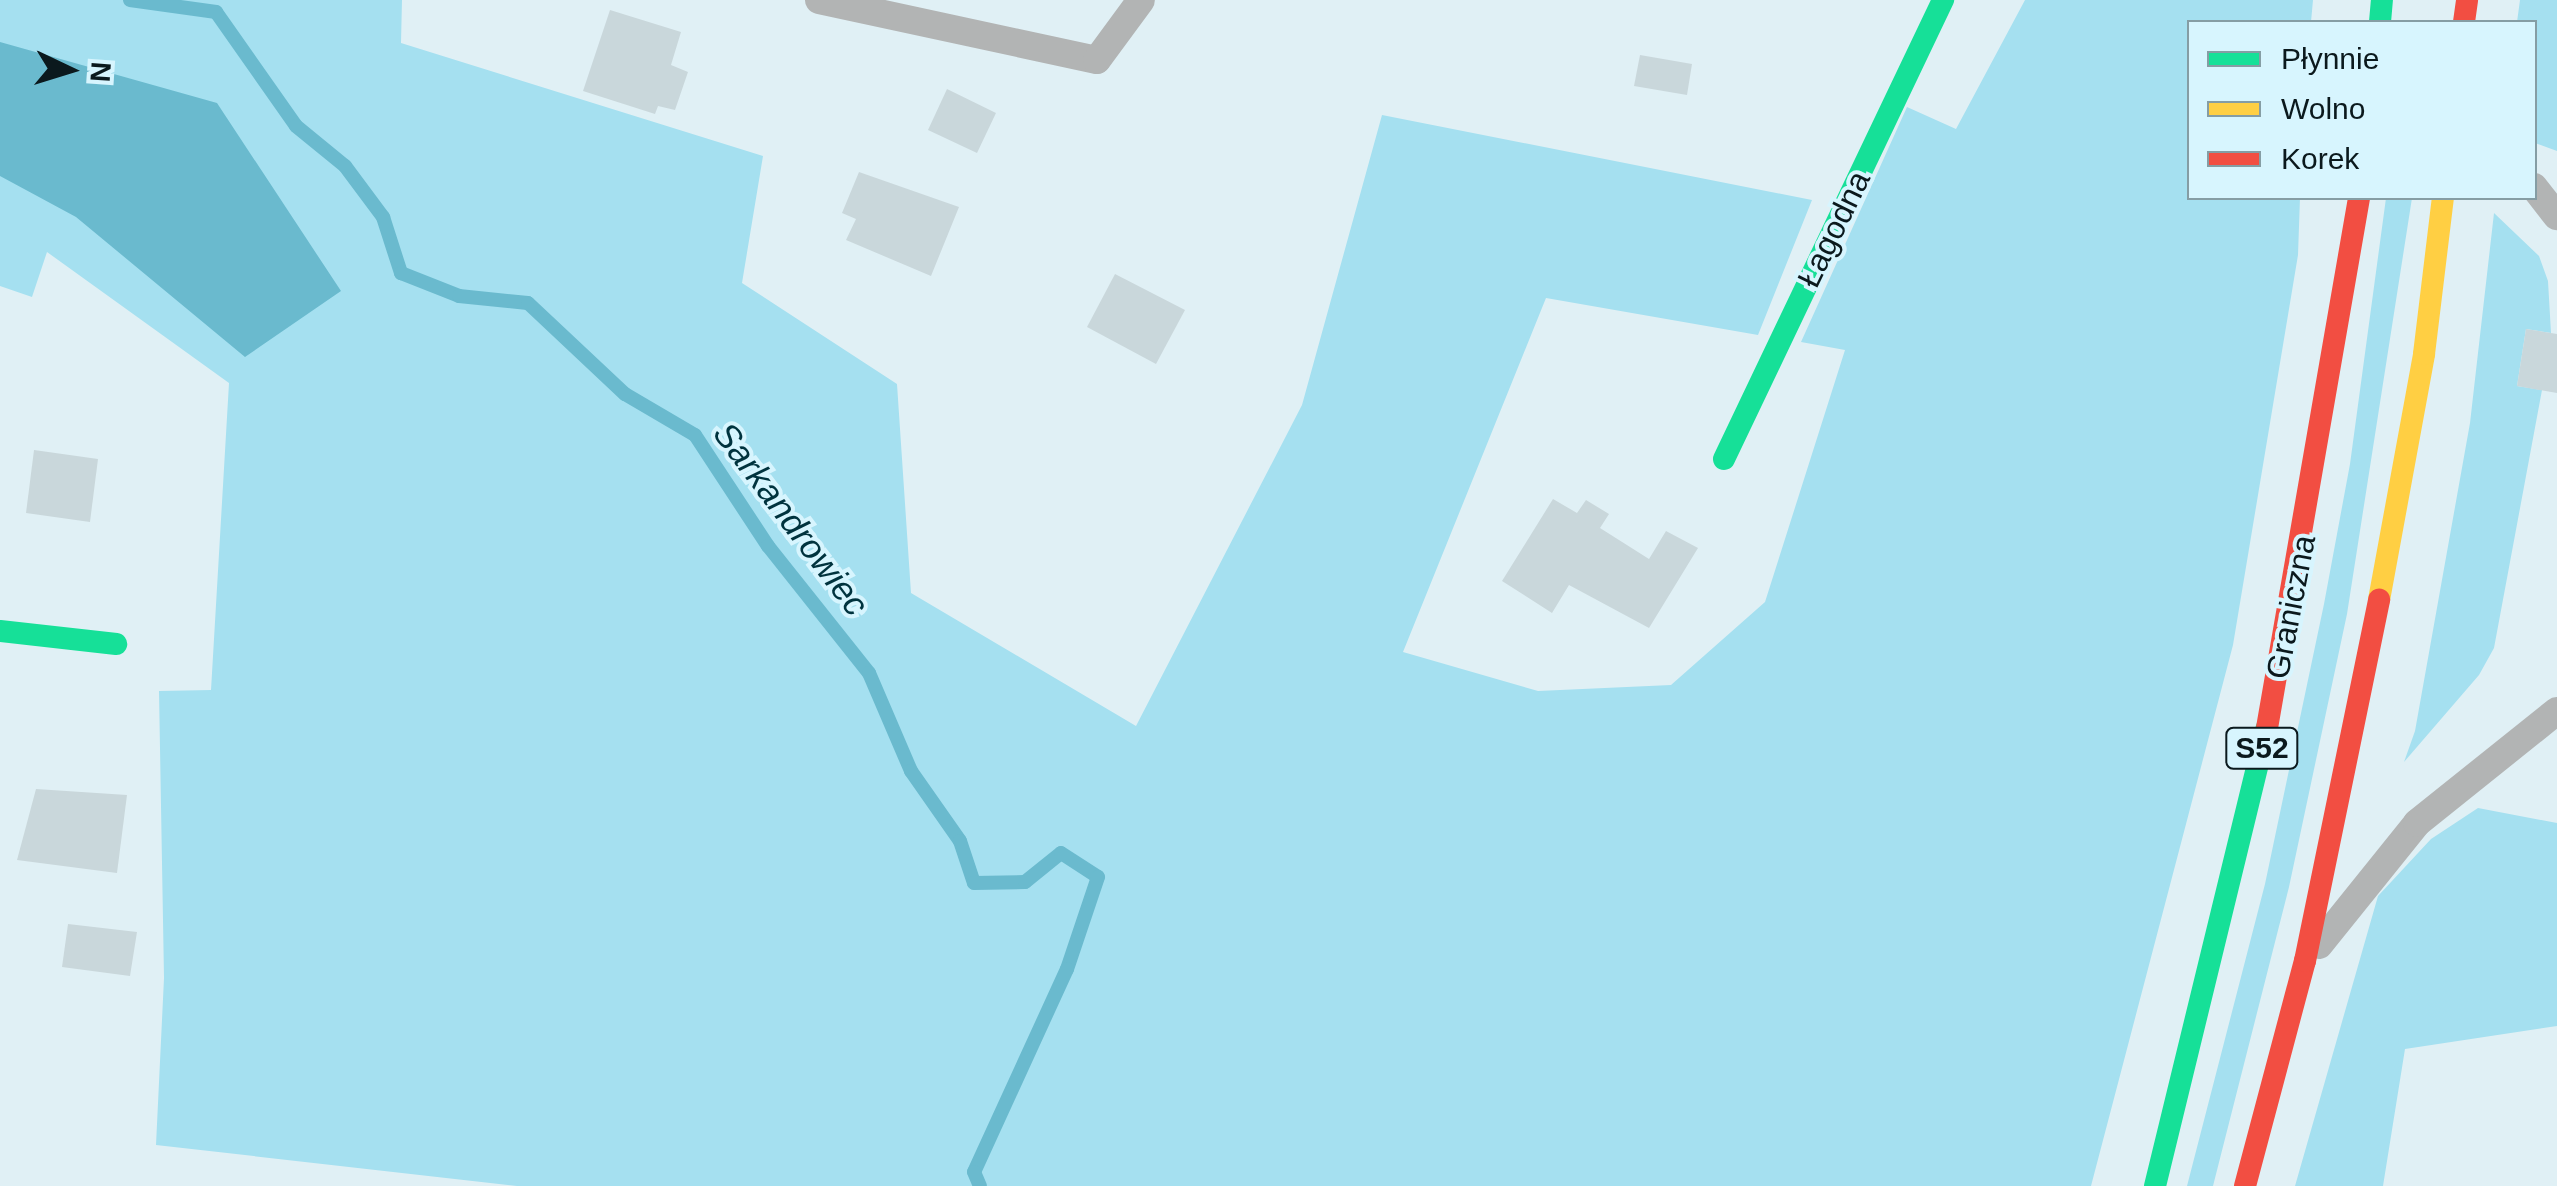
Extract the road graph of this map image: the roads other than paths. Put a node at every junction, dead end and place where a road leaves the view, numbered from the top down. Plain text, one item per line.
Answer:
1 (819, 0) edge
2 (1141, 0) edge
3 (1944, 0) edge
4 (2537, 191) edge
5 (2358, 200) edge
6 (2443, 200) edge
7 (2557, 216) edge
8 (1724, 459) dead end
9 (0, 632) edge
10 (116, 644) dead end
11 (2557, 711) edge
12 (2305, 962) junction
13 (2156, 1186) edge
14 (2245, 1186) edge

1 - 2 lane
3 - 8 main road, Łagodna
4 - 7 lane
5 - 13 main road, Graniczna / S52
6 - 12 main road, S52
9 - 10 main road
11 - 12 lane
12 - 14 main road, S52

